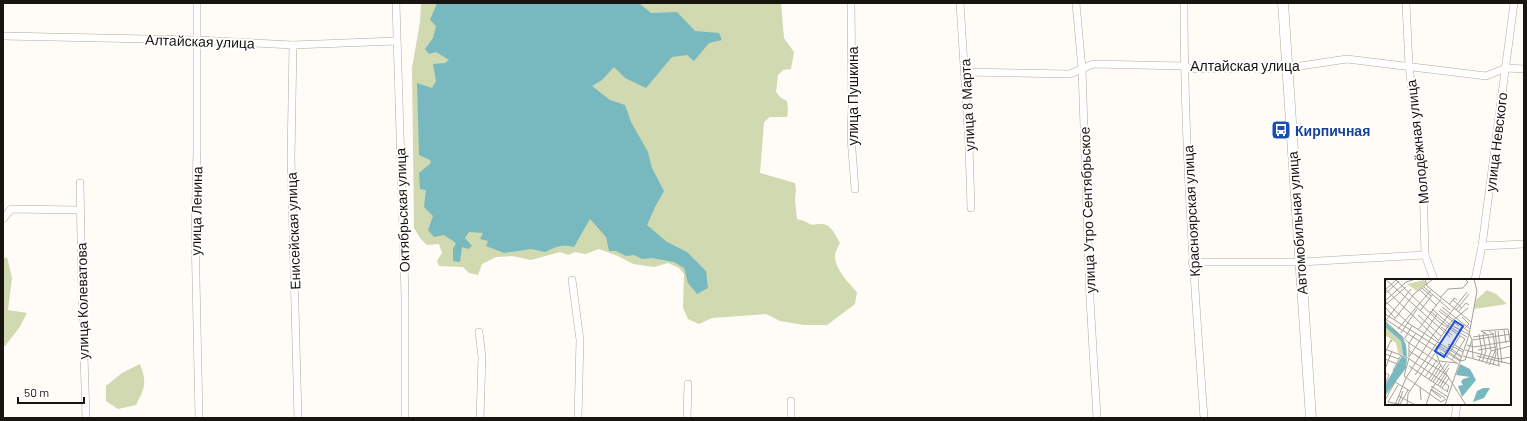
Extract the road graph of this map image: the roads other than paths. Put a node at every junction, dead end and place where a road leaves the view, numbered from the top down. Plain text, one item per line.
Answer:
1 (197, 3) edge
2 (396, 3) edge
3 (851, 3) edge
4 (960, 3) edge
5 (1076, 3) edge
6 (1184, 3) edge
7 (1283, 3) edge
8 (1406, 3) edge
9 (1514, 3) edge
10 (3, 36) edge
11 (197, 40) junction
12 (396, 41) junction
13 (293, 45) junction
14 (1184, 66) junction
15 (1409, 66) junction
16 (1287, 68) junction
17 (1506, 68) junction
18 (1082, 69) junction
19 (1524, 69) edge
20 (965, 72) junction
21 (80, 183) dead end
22 (855, 189) dead end
23 (971, 208) dead end
24 (80, 210) junction
25 (3, 220) edge
26 (1524, 244) edge
27 (1482, 246) junction
28 (1425, 255) junction
29 (1192, 262) junction
30 (1300, 262) junction
31 (1434, 279) edge
32 (1475, 279) edge
33 (572, 280) dead end
34 (480, 332) dead end
35 (688, 384) dead end
36 (791, 400) dead end
37 (1457, 405) edge
38 (86, 418) edge
39 (199, 418) edge
40 (298, 418) edge
41 (405, 418) edge
42 (480, 418) edge
43 (578, 418) edge
44 (686, 418) edge
45 (791, 418) edge
46 (1097, 418) edge
47 (1204, 418) edge
48 (1311, 418) edge
49 (1455, 418) edge

1 - 11 street, улица Ленина
2 - 12 street, Октябрьская улица
3 - 22 street, улица Пушкина
4 - 20 street, улица 8 Марта
5 - 18 street, улица Утро Сентябрьское
6 - 14 street, Красноярская улица
7 - 16 street, Автомобильная улица
8 - 15 street, Молодёжная улица
9 - 17 street, улица Невского
10 - 11 street, Алтайская улица
11 - 13 street, Алтайская улица
11 - 39 street, улица Ленина
12 - 13 street, Алтайская улица
12 - 41 street, Октябрьская улица
13 - 40 street, Енисейская улица
14 - 16 street, Алтайская улица
14 - 18 street, Алтайская улица
14 - 29 street, Красноярская улица
15 - 16 street, Алтайская улица
15 - 17 street, Алтайская улица
15 - 28 street, Молодёжная улица
16 - 30 street, Автомобильная улица
17 - 19 street, Алтайская улица
17 - 27 street, улица Невского
18 - 20 street, Алтайская улица
18 - 46 street, улица Утро Сентябрьское
20 - 23 street, улица 8 Марта
21 - 24 street, улица Колеватова
24 - 25 street
24 - 38 street, улица Колеватова
26 - 27 street
27 - 32 street, улица Невского
28 - 30 street
28 - 31 street, Молодёжная улица
29 - 30 street
29 - 47 street, Красноярская улица
30 - 48 street, Автомобильная улица
33 - 43 street
34 - 42 street
35 - 44 street
36 - 45 street
37 - 49 street

